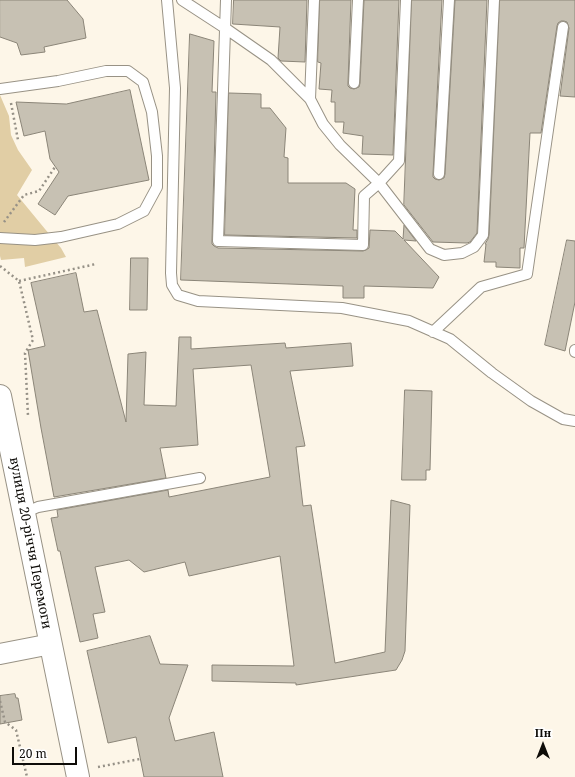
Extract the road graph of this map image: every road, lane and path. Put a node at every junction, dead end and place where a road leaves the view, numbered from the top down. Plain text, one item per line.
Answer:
1 (167, 0) edge
2 (182, 0) edge
3 (226, 0) edge
4 (314, 0) edge
5 (358, 0) edge
6 (406, 0) edge
7 (449, 0) edge
8 (494, 0) edge
9 (563, 27) dead end
10 (225, 28) junction
11 (354, 83) dead end
12 (4, 89) edge
13 (310, 99) junction
14 (18, 140) dead end
15 (55, 166) dead end
16 (440, 174) dead end
17 (379, 183) junction
18 (0, 227) edge
19 (0, 238) edge
20 (96, 264) dead end
21 (0, 266) edge
22 (19, 280) junction
23 (433, 332) junction
24 (0, 396) edge
25 (575, 421) edge
26 (28, 423) dead end
27 (200, 478) dead end
28 (24, 513) junction
29 (51, 644) junction
30 (0, 654) edge
31 (0, 701) edge
32 (140, 759) dead end
33 (86, 772) edge
34 (27, 777) edge

1 - 23 lane
2 - 10 lane
3 - 10 lane
4 - 13 lane
5 - 11 lane
6 - 17 lane
7 - 16 lane
8 - 17 lane
9 - 23 lane
10 - 13 lane
10 - 17 lane
12 - 14 path
12 - 19 lane
13 - 17 lane
15 - 18 path
20 - 22 path
21 - 22 path
22 - 26 path
23 - 25 lane
24 - 28 street, вулиця 20-річчя Перемоги
27 - 28 lane
28 - 29 street, вулиця 20-річчя Перемоги
29 - 30 street, вулиця 20-річчя Перемоги
29 - 33 street, вулиця 20-річчя Перемоги
31 - 34 path
32 - 33 path

